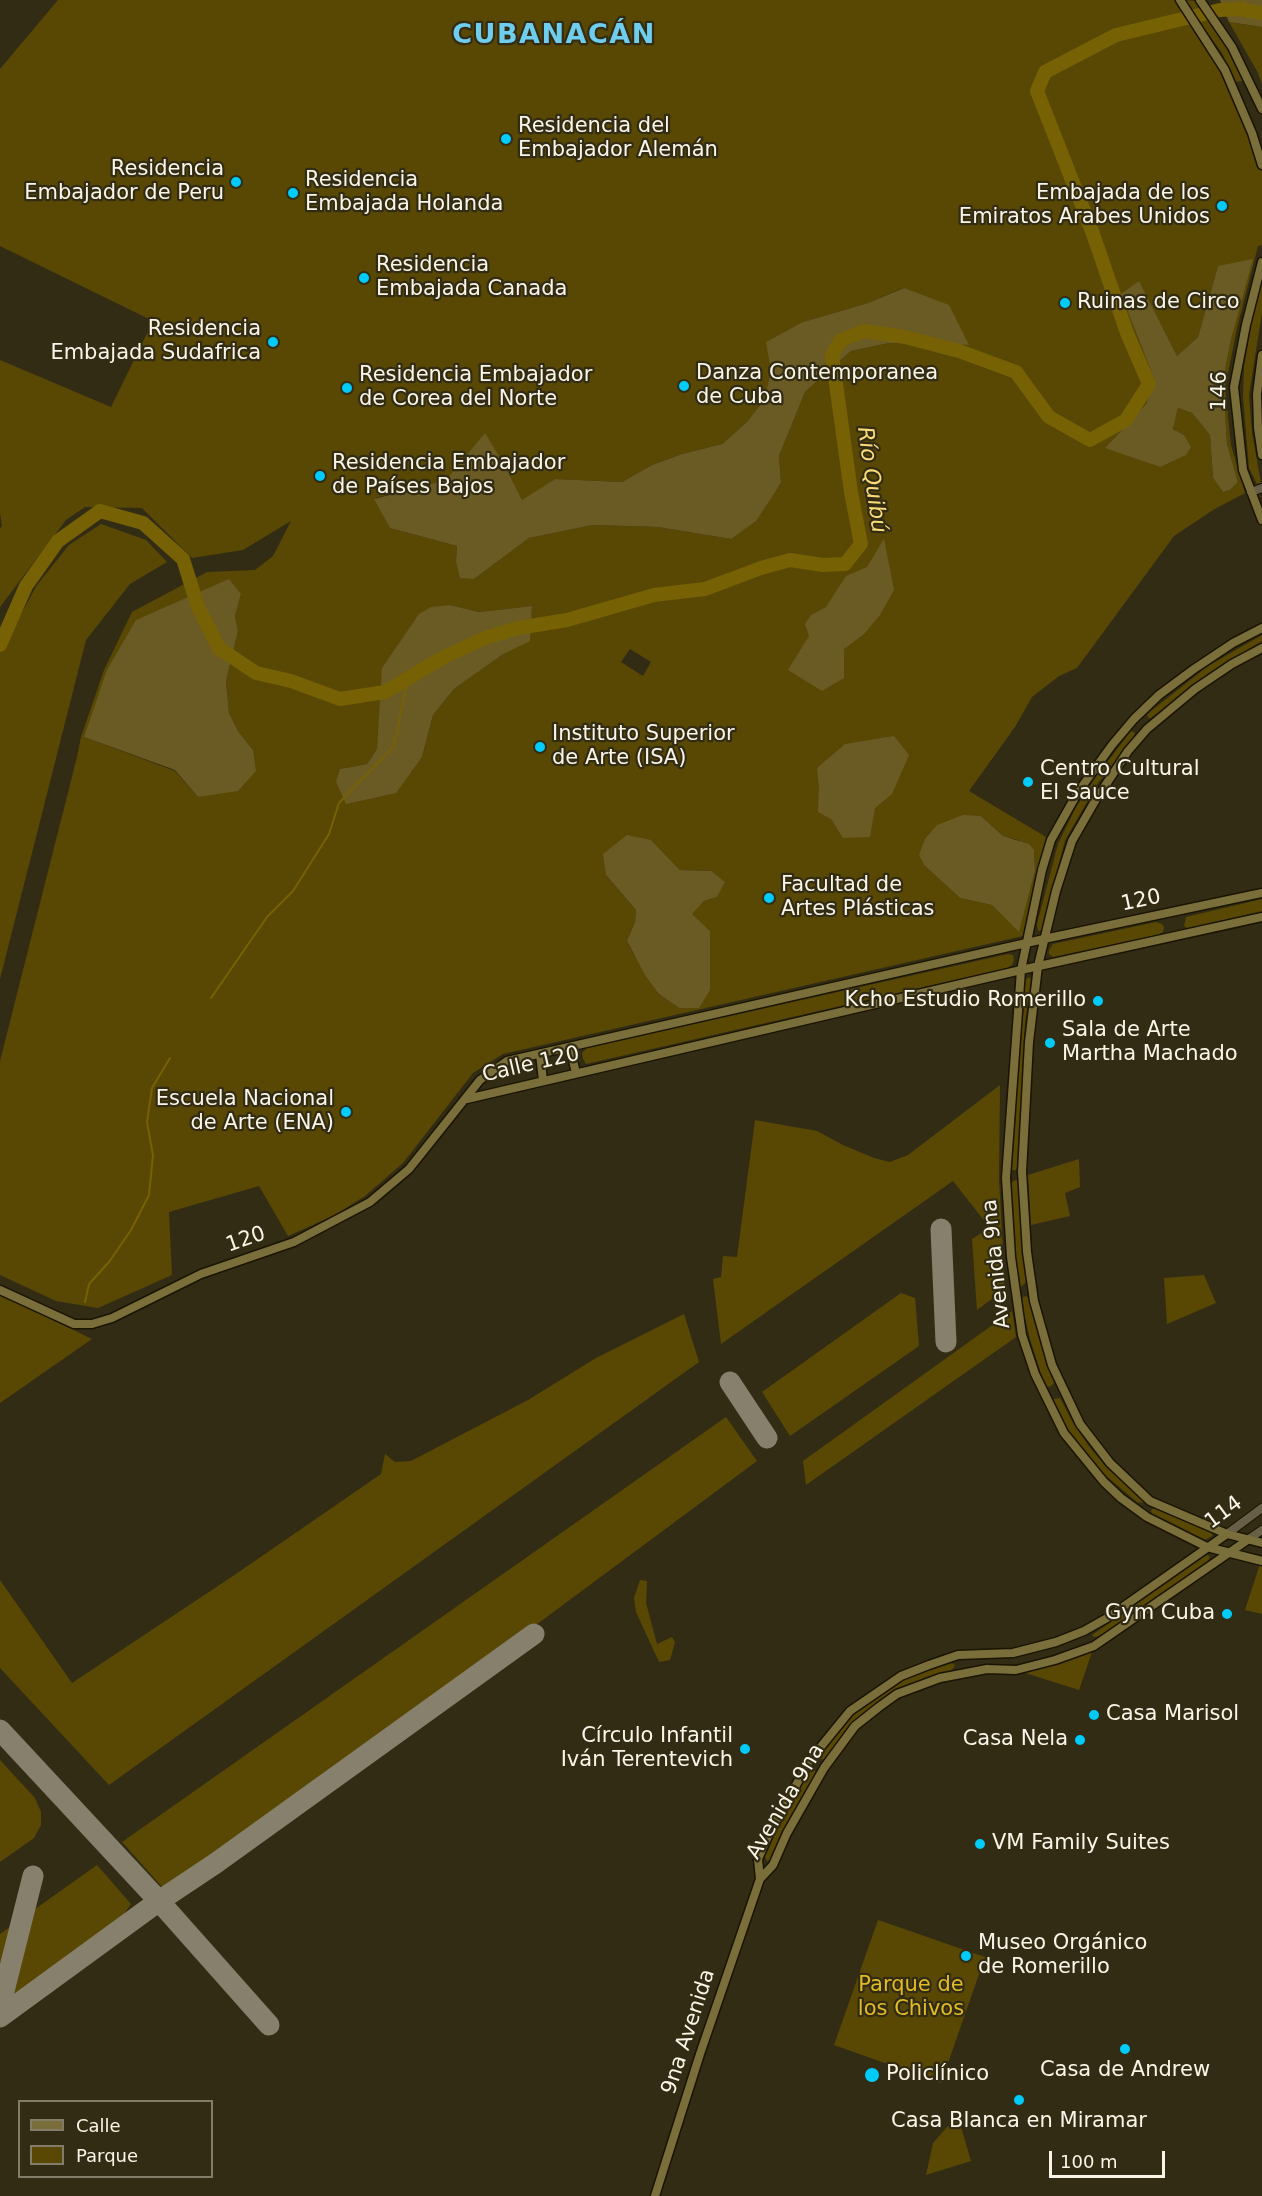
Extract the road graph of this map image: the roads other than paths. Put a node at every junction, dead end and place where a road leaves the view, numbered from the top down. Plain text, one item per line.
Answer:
1 (1180, 0) edge
2 (1200, 0) edge
3 (1262, 109) edge
4 (1262, 165) edge
5 (1262, 262) edge
6 (1262, 355) edge
7 (1262, 455) edge
8 (1262, 488) edge
9 (1251, 492) junction
10 (1262, 520) edge
11 (1262, 628) edge
12 (1262, 648) edge
13 (1262, 893) edge
14 (1262, 917) edge
15 (1044, 939) junction
16 (1028, 944) junction
17 (1038, 966) junction
18 (1022, 969) junction
19 (570, 1048) junction
20 (540, 1054) junction
21 (576, 1073) junction
22 (543, 1081) junction
23 (466, 1099) junction
24 (1031, 1285) junction
25 (0, 1290) edge
26 (1015, 1294) junction
27 (1262, 1508) edge
28 (1262, 1530) edge
29 (1227, 1534) junction
30 (1249, 1539) junction
31 (1262, 1543) edge
32 (1207, 1547) junction
33 (1228, 1553) junction
34 (1262, 1561) edge
35 (760, 1880) junction
36 (656, 2196) edge

1 - 4 main road
2 - 3 main road
5 - 9 main road, 146
6 - 7 main road, 146
8 - 9 street
9 - 10 main road, 146
11 - 16 main road, Avenida 9na
12 - 15 main road, Avenida 9na
13 - 15 main road, 120
14 - 17 main road, 120
15 - 16 main road, 120
15 - 17 main road, Avenida 9na
16 - 18 main road, Avenida 9na
16 - 19 main road, Calle 120
17 - 18 main road, Calle 120
17 - 24 main road, Avenida 9na
18 - 21 main road, Calle 120
18 - 26 main road, Avenida 9na
19 - 20 main road, Calle 120
19 - 21 main road
20 - 22 main road
20 - 23 main road, Calle 120
21 - 22 main road, Calle 120
22 - 23 main road, Calle 120
23 - 25 main road, 120
24 - 26 main road
24 - 29 main road, Avenida 9na
26 - 32 main road, Avenida 9na
27 - 29 street, 114
28 - 30 street, 114
29 - 30 main road, Avenida 9na
29 - 32 main road, 114
30 - 31 main road
30 - 33 main road, Avenida 9na
32 - 33 main road
32 - 35 main road, Avenida 9na
33 - 34 main road
33 - 35 main road, Avenida 9na
35 - 36 main road, 9na Avenida

